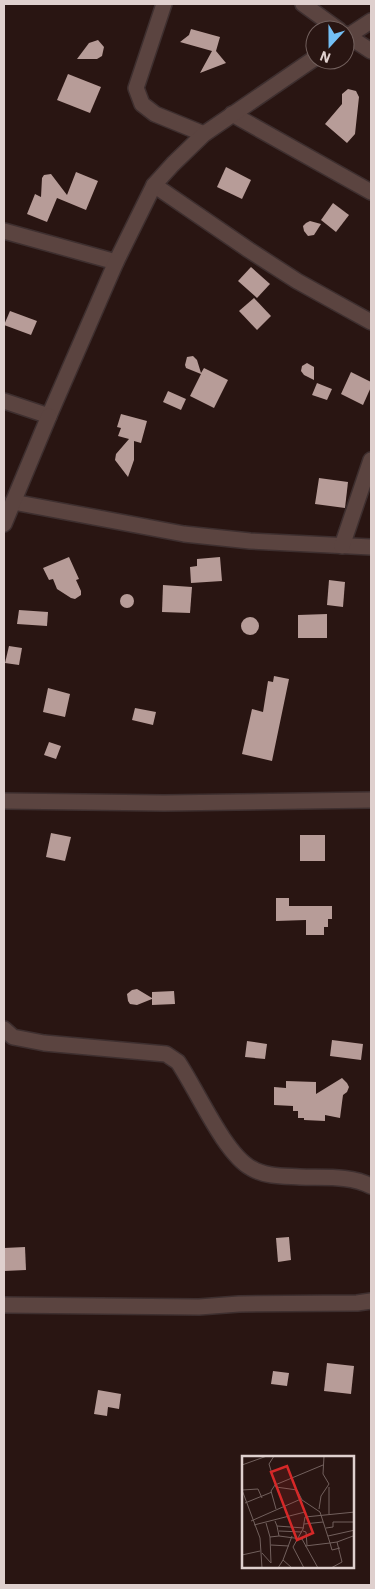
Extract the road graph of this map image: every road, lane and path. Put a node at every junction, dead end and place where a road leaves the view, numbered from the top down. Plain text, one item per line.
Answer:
1 (164, 4) edge
2 (303, 4) edge
3 (325, 20) edge
4 (371, 20) edge
5 (355, 28) edge
6 (355, 41) edge
7 (371, 51) edge
8 (305, 65) edge
9 (232, 114) junction
10 (204, 134) junction
11 (154, 185) junction
12 (371, 192) edge
13 (4, 231) edge
14 (116, 262) junction
15 (371, 322) edge
16 (4, 401) edge
17 (49, 416) junction
18 (371, 460) edge
19 (13, 502) junction
20 (4, 524) edge
21 (342, 546) junction
22 (371, 547) edge
23 (371, 800) edge
24 (4, 801) edge
25 (4, 1029) edge
26 (371, 1186) edge
27 (371, 1301) edge
28 (4, 1305) edge

1 - 10 street
2 - 3 street
4 - 5 street
6 - 7 street
8 - 9 street
9 - 10 street
9 - 12 street
10 - 11 street
11 - 14 street
11 - 15 street
13 - 14 street
14 - 17 street
16 - 17 street
17 - 19 street
18 - 21 street
19 - 20 street
19 - 21 street
21 - 22 street
23 - 24 street
25 - 26 street
27 - 28 street

